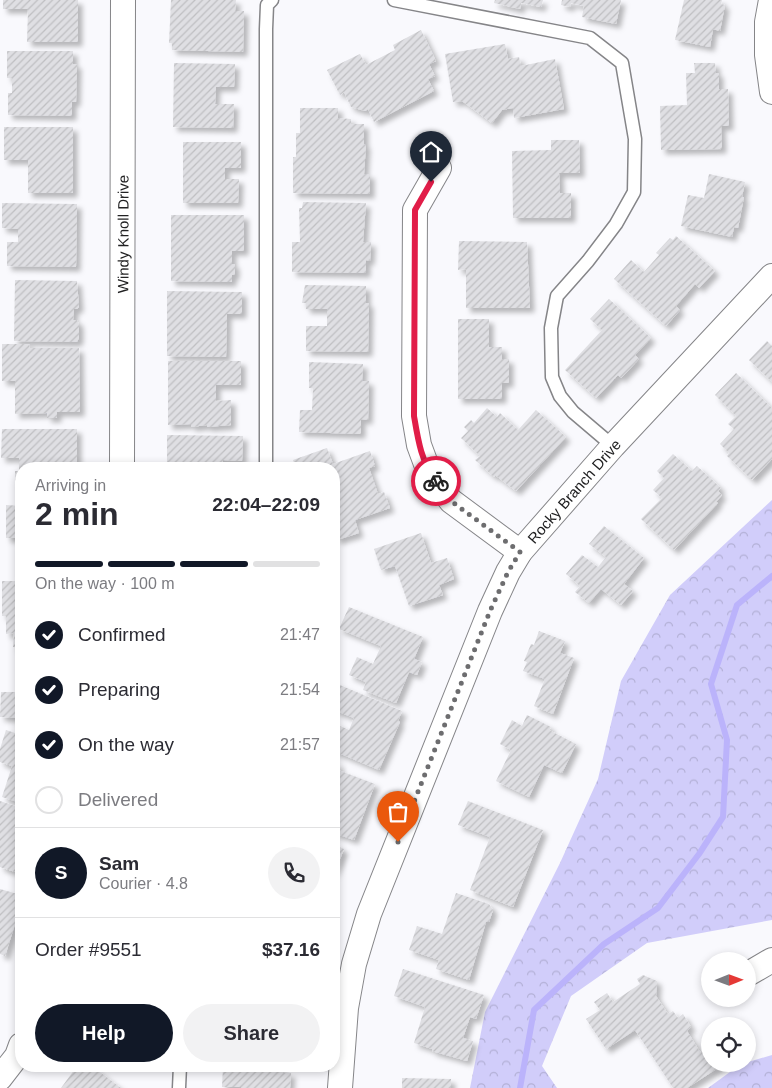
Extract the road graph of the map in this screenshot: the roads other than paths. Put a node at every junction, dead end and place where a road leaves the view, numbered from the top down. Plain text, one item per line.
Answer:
1 (123, 0) edge
2 (272, 0) edge
3 (394, 0) edge
4 (771, 0) edge
5 (772, 92) edge
6 (439, 168) dead end
7 (772, 276) edge
8 (613, 446) junction
9 (122, 462) edge
10 (266, 462) edge
11 (520, 552) junction
12 (772, 960) edge
13 (756, 969) edge
14 (15, 1059) edge
15 (179, 1072) edge
16 (0, 1078) edge
17 (179, 1088) edge
18 (340, 1088) edge

1 - 9 street, Windy Knoll Drive
2 - 10 lane
3 - 8 lane
4 - 5 street
6 - 11 street
7 - 8 street, Rocky Branch Drive
8 - 11 street, Rocky Branch Drive
11 - 18 street, Rocky Branch Drive
12 - 13 street
14 - 16 street
15 - 17 lane

